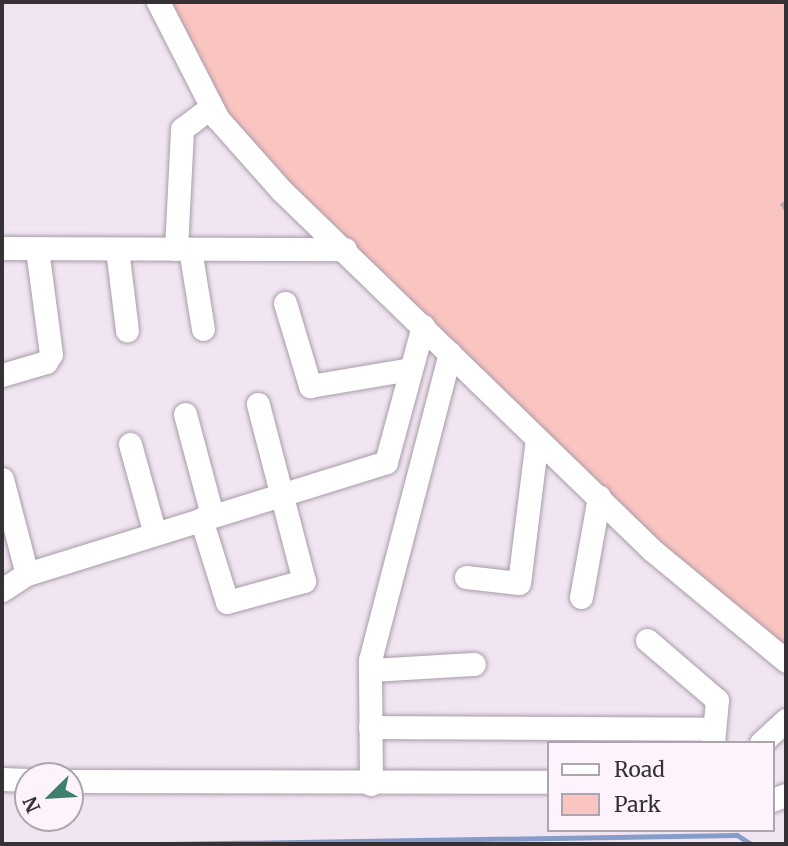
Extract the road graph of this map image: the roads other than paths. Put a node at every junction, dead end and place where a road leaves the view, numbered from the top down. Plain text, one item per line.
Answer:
1 (158, 2) edge
2 (211, 107) junction
3 (2, 248) edge
4 (37, 249) junction
5 (117, 249) junction
6 (183, 249) junction
7 (345, 249) junction
8 (285, 303) dead end
9 (423, 326) junction
10 (203, 329) dead end
11 (127, 330) dead end
12 (450, 353) junction
13 (411, 369) junction
14 (2, 375) edge
15 (258, 404) dead end
16 (185, 414) dead end
17 (537, 439) junction
18 (130, 444) dead end
19 (2, 479) edge
20 (279, 494) junction
21 (599, 497) junction
22 (206, 517) junction
23 (155, 534) junction
24 (27, 574) junction
25 (466, 577) dead end
26 (2, 590) edge
27 (581, 597) dead end
28 (648, 640) dead end
29 (786, 661) edge
30 (474, 664) dead end
31 (370, 670) junction
32 (786, 720) edge
33 (370, 727) junction
34 (713, 736) edge
35 (763, 741) edge
36 (84, 781) edge
37 (546, 782) edge
38 (371, 784) junction

1 - 2 street
2 - 6 street
2 - 7 street
3 - 4 street
4 - 5 street
4 - 14 street
5 - 6 street
5 - 11 street
6 - 7 street
6 - 10 street
7 - 9 street
8 - 13 street
9 - 12 street
9 - 13 street
12 - 17 street
12 - 31 street
13 - 20 street
15 - 20 street
16 - 22 street
17 - 21 street
17 - 25 street
18 - 23 street
19 - 24 street
20 - 22 street
20 - 22 street
21 - 27 street
21 - 29 street
22 - 23 street
23 - 24 street
24 - 26 street
28 - 34 street
30 - 31 street
31 - 33 street
32 - 35 street
33 - 34 street
33 - 38 street
36 - 38 street
37 - 38 street

